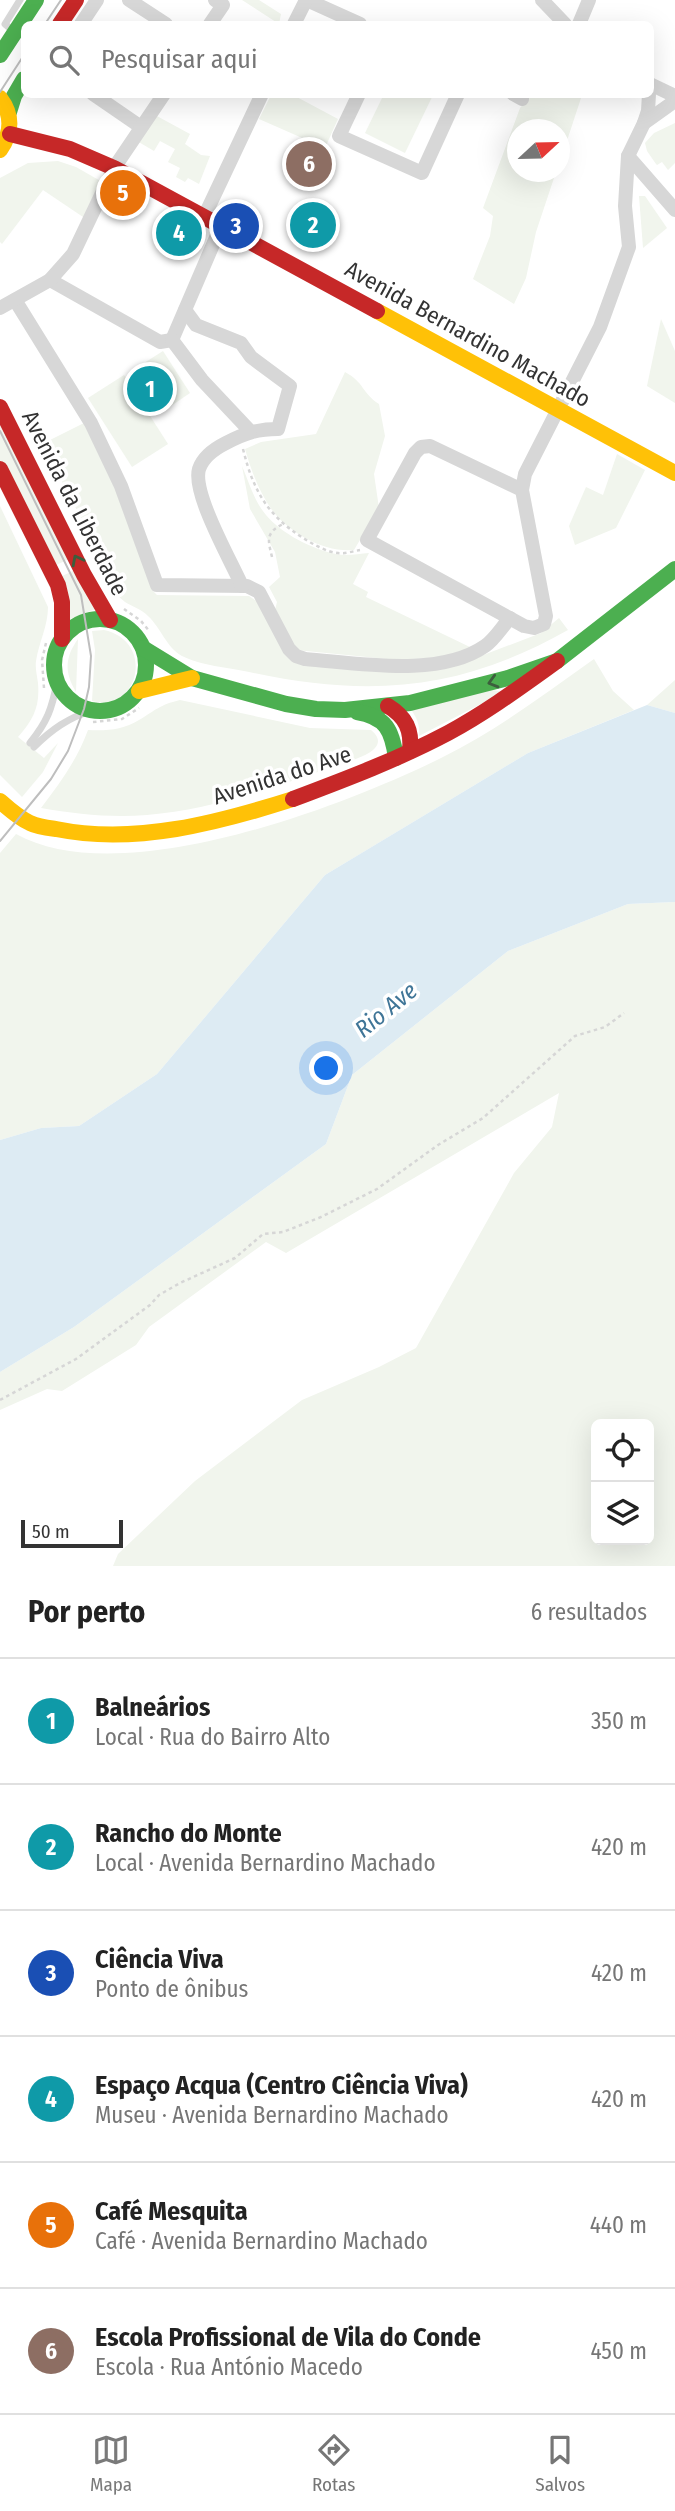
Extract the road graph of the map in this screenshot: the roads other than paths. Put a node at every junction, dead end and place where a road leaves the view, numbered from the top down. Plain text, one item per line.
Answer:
1 (20, 0) edge
2 (36, 0) edge
3 (76, 0) edge
4 (97, 0) edge
5 (129, 0) edge
6 (215, 0) edge
7 (306, 0) edge
8 (542, 0) edge
9 (589, 0) edge
10 (22, 21) edge
11 (62, 21) edge
12 (83, 21) edge
13 (161, 21) edge
14 (213, 21) edge
15 (296, 21) edge
16 (353, 21) edge
17 (562, 21) edge
18 (580, 21) edge
19 (21, 23) edge
20 (15, 32) junction
21 (0, 55) edge
22 (21, 84) edge
23 (654, 86) edge
24 (99, 98) edge
25 (161, 98) edge
26 (260, 98) edge
27 (357, 98) edge
28 (456, 98) edge
29 (649, 98) edge
30 (675, 98) edge
31 (4, 106) edge
32 (644, 123) junction
33 (141, 127) junction
34 (10, 134) junction
35 (0, 150) edge
36 (628, 156) junction
37 (114, 168) junction
38 (675, 210) edge
39 (204, 217) junction
40 (221, 226) junction
41 (50, 280) junction
42 (15, 300) junction
43 (0, 308) edge
44 (185, 310) junction
45 (172, 340) junction
46 (0, 407) edge
47 (558, 410) junction
48 (245, 433) junction
49 (0, 469) edge
50 (675, 473) edge
51 (522, 490) junction
52 (675, 569) edge
53 (242, 586) junction
54 (509, 618) junction
55 (110, 620) junction
56 (56, 637) junction
57 (143, 648) junction
58 (557, 661) junction
59 (192, 678) junction
60 (57, 682) junction
61 (140, 698) junction
62 (388, 706) junction
63 (345, 710) junction
64 (92, 716) junction
65 (403, 755) junction
66 (0, 801) edge

1 - 20 lane
2 - 10 street
3 - 11 street
4 - 12 street
5 - 13 street
6 - 14 street
7 - 15 street
7 - 16 street
8 - 17 street
9 - 18 street
19 - 20 street
20 - 21 street
22 - 31 street
23 - 30 street
24 - 33 street
25 - 33 street
26 - 39 street
27 - 28 street
29 - 32 street
30 - 32 street
31 - 34 street
32 - 36 street
33 - 37 street
34 - 35 street
34 - 37 street, Avenida Bernardino Machado
36 - 38 street
36 - 47 street
37 - 39 street, Avenida Bernardino Machado
37 - 41 street
39 - 40 street, Avenida Bernardino Machado
40 - 44 street
40 - 47 street, Avenida Bernardino Machado
41 - 42 street
41 - 45 street
42 - 43 street
42 - 53 street
44 - 45 street
44 - 48 street
45 - 48 street
55 -> 46 street, Avenida da Liberdade
47 - 50 street, Avenida Bernardino Machado
47 - 51 street
48 - 53 street
49 - 56 street
51 - 54 street
51 - 54 street
52 - 58 street, Avenida do Ave
53 - 54 street
55 - 56 street
55 - 57 street
56 - 60 street
57 - 59 street
57 - 61 street
58 -> 62 street
58 - 65 street, Avenida do Ave
59 - 61 street
59 - 63 street
60 - 64 street
60 - 64 lane
61 - 64 street
62 - 63 street
62 - 65 street
63 - 65 street
65 - 66 street, Avenida do Ave

